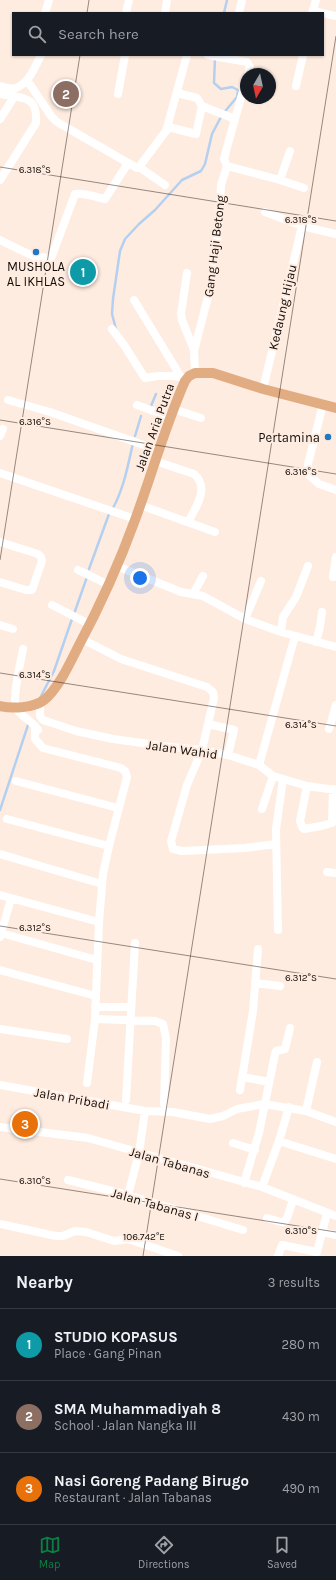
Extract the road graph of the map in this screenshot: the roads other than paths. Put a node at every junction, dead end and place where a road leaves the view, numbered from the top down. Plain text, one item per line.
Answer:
1 (49, 0) edge
2 (129, 0) edge
3 (167, 0) edge
4 (242, 0) edge
5 (316, 0) edge
6 (45, 12) edge
7 (126, 12) edge
8 (165, 12) edge
9 (239, 12) edge
10 (313, 12) edge
11 (324, 14) edge
12 (336, 16) edge
13 (41, 56) edge
14 (125, 56) edge
15 (186, 56) edge
16 (214, 56) edge
17 (303, 56) edge
18 (232, 57) edge
19 (250, 68) edge
20 (27, 80) junction
21 (0, 86) edge
22 (296, 86) dead end
23 (177, 92) junction
24 (0, 94) edge
25 (118, 94) dead end
26 (14, 97) junction
27 (240, 101) edge
28 (202, 106) junction
29 (0, 118) edge
30 (235, 119) junction
31 (168, 127) junction
32 (290, 151) dead end
33 (128, 163) junction
34 (227, 166) junction
35 (139, 167) junction
36 (0, 180) edge
37 (280, 180) junction
38 (165, 186) dead end
39 (304, 188) dead end
40 (265, 212) dead end
41 (302, 226) junction
42 (336, 234) edge
43 (0, 240) edge
44 (187, 273) dead end
45 (134, 300) dead end
46 (112, 329) dead end
47 (194, 351) junction
48 (188, 376) junction
49 (264, 389) junction
50 (8, 400) dead end
51 (323, 404) junction
52 (137, 405) dead end
53 (336, 408) edge
54 (171, 413) junction
55 (201, 418) dead end
56 (158, 450) junction
57 (155, 461) junction
58 (0, 473) edge
59 (336, 490) edge
60 (140, 505) junction
61 (135, 519) junction
62 (188, 522) junction
63 (215, 532) dead end
64 (0, 542) edge
65 (336, 557) edge
66 (117, 566) junction
67 (308, 566) dead end
68 (78, 570) dead end
69 (203, 576) dead end
70 (333, 577) dead end
71 (261, 581) dead end
72 (0, 582) edge
73 (109, 585) junction
74 (194, 594) junction
75 (52, 605) dead end
76 (322, 612) dead end
77 (245, 619) junction
78 (90, 624) junction
79 (0, 625) edge
80 (12, 629) dead end
81 (281, 632) junction
82 (295, 636) junction
83 (82, 639) junction
84 (316, 642) junction
85 (336, 647) edge
86 (23, 649) dead end
87 (37, 704) junction
88 (336, 704) edge
89 (1, 707) edge
90 (16, 707) junction
91 (208, 724) junction
92 (329, 729) dead end
93 (202, 750) junction
94 (228, 755) junction
95 (259, 765) junction
96 (273, 776) junction
97 (283, 779) junction
98 (16, 781) dead end
99 (307, 786) junction
100 (335, 790) edge
101 (118, 808) junction
102 (262, 809) dead end
103 (7, 819) dead end
104 (276, 844) junction
105 (109, 846) junction
106 (0, 854) edge
107 (327, 872) dead end
108 (336, 873) edge
109 (102, 884) junction
110 (0, 895) edge
111 (11, 899) junction
112 (99, 922) junction
113 (278, 930) dead end
114 (1, 936) edge
115 (135, 943) dead end
116 (258, 949) dead end
117 (97, 960) junction
118 (0, 970) edge
119 (255, 983) junction
120 (280, 986) dead end
121 (96, 996) junction
122 (95, 1007) junction
123 (130, 1007) junction
124 (95, 1019) junction
125 (130, 1020) junction
126 (290, 1028) dead end
127 (0, 1029) edge
128 (67, 1039) dead end
129 (317, 1062) dead end
130 (243, 1077) junction
131 (269, 1082) junction
132 (88, 1083) dead end
133 (0, 1084) edge
134 (240, 1090) dead end
135 (126, 1100) dead end
136 (164, 1104) dead end
137 (264, 1104) junction
138 (289, 1107) junction
139 (145, 1111) junction
140 (306, 1111) junction
141 (336, 1122) edge
142 (0, 1127) edge
143 (279, 1141) junction
144 (233, 1143) dead end
145 (255, 1150) junction
146 (139, 1153) junction
147 (336, 1159) edge
148 (68, 1180) dead end
149 (244, 1183) junction
150 (262, 1188) junction
151 (128, 1195) junction
152 (293, 1200) junction
153 (327, 1213) junction
154 (336, 1216) edge
155 (267, 1218) dead end
156 (0, 1224) edge
157 (243, 1230) dead end
158 (323, 1232) junction
159 (336, 1235) edge
160 (178, 1256) edge
161 (278, 1256) edge

1 - 6 street
2 - 7 street
3 - 8 street
4 - 9 street
5 - 10 street
11 - 12 street
13 - 20 street
14 - 25 street
15 - 23 street
16 - 18 street
17 - 22 street
18 - 19 street
20 - 21 street
20 - 33 street
23 - 28 street
23 - 31 street
24 - 26 street
26 - 29 street
26 - 36 street
27 - 30 street, Gang Haji Betong
28 - 30 street
28 - 31 street
30 - 34 street, Gang Haji Betong
31 - 35 street
32 - 37 street
33 - 35 street
33 - 43 street
34 - 37 street
34 - 47 street, Gang Haji Betong
35 - 38 street
37 - 39 street
40 - 41 street
41 - 42 street
41 - 49 street, Kedaung Hijau
44 - 47 street
45 - 48 street
46 - 48 street
47 - 48 street, Gang Haji Betong
48 - 49 main road
48 - 54 main road, Jalan Aria Putra
49 - 51 main road
50 - 56 street
51 - 53 main road
51 - 59 street
52 - 54 street
54 - 55 street
54 - 56 main road, Jalan Aria Putra
56 - 57 main road, Jalan Aria Putra
57 - 60 main road, Jalan Aria Putra
57 - 62 street
58 - 61 street
60 - 61 main road, Jalan Aria Putra
60 - 62 street
61 - 66 main road, Jalan Aria Putra
62 - 63 street
64 - 72 street
65 - 70 street
66 - 73 main road, Jalan Aria Putra
66 - 74 street
67 - 81 street
68 - 73 street
69 - 74 street
71 - 77 street
73 - 78 main road, Jalan Aria Putra
74 - 77 street
75 - 78 street
76 - 84 street
77 - 81 street
78 - 83 main road, Jalan Aria Putra
79 - 80 street
81 - 82 street
82 - 84 street
82 - 95 street
83 - 87 main road, Jalan Aria Putra
83 - 91 street
84 - 85 street
86 - 90 street
87 - 90 main road
87 - 93 street, Jalan Wahid
88 - 92 street
89 - 90 main road
90 - 101 street
91 - 93 street
91 - 94 street
93 - 94 street, Jalan Wahid
93 - 104 street
94 - 95 street, Jalan Wahid
95 - 96 street, Jalan Wahid
96 - 97 street, Jalan Wahid
96 - 102 street
97 - 99 street, Jalan Wahid
97 - 104 street
98 - 101 street
99 - 100 street, Jalan Wahid
99 - 100 street
101 - 105 street
103 - 105 street
104 - 113 street
105 - 109 street
106 - 109 street
107 - 108 street
109 - 112 street
110 - 111 street
111 - 112 street
111 - 114 street
112 - 117 street
114 - 117 street
115 - 123 street
116 - 119 street
117 - 121 street
118 - 121 street
119 - 120 street
119 - 130 street
121 - 122 street
122 - 123 street
122 - 124 street
123 - 125 street
124 - 125 street
124 - 132 street
125 - 135 street
125 - 136 street
126 - 131 street
127 - 128 street
129 - 140 street
130 - 131 street
130 - 134 street
131 - 137 street
133 - 139 street, Jalan Pribadi
137 - 138 street, Jalan Pribadi
137 - 139 street, Jalan Pribadi
137 - 145 street
138 - 140 street, Jalan Pribadi
138 - 143 street
139 - 146 street
140 - 141 street, Jalan Pribadi
142 - 146 street, Jalan Tabanas
143 - 147 street
143 - 150 street
144 - 145 street
145 - 149 street
146 - 149 street, Jalan Tabanas
146 - 151 street
148 - 151 street, Jalan Tabanas I
149 - 150 street, Jalan Tabanas
150 - 152 street, Jalan Tabanas
151 - 157 street, Jalan Tabanas I
152 - 153 street, Jalan Tabanas
152 - 155 street
153 - 154 street, Jalan Tabanas
153 - 158 street
156 - 160 street
158 - 159 street
158 - 161 street

